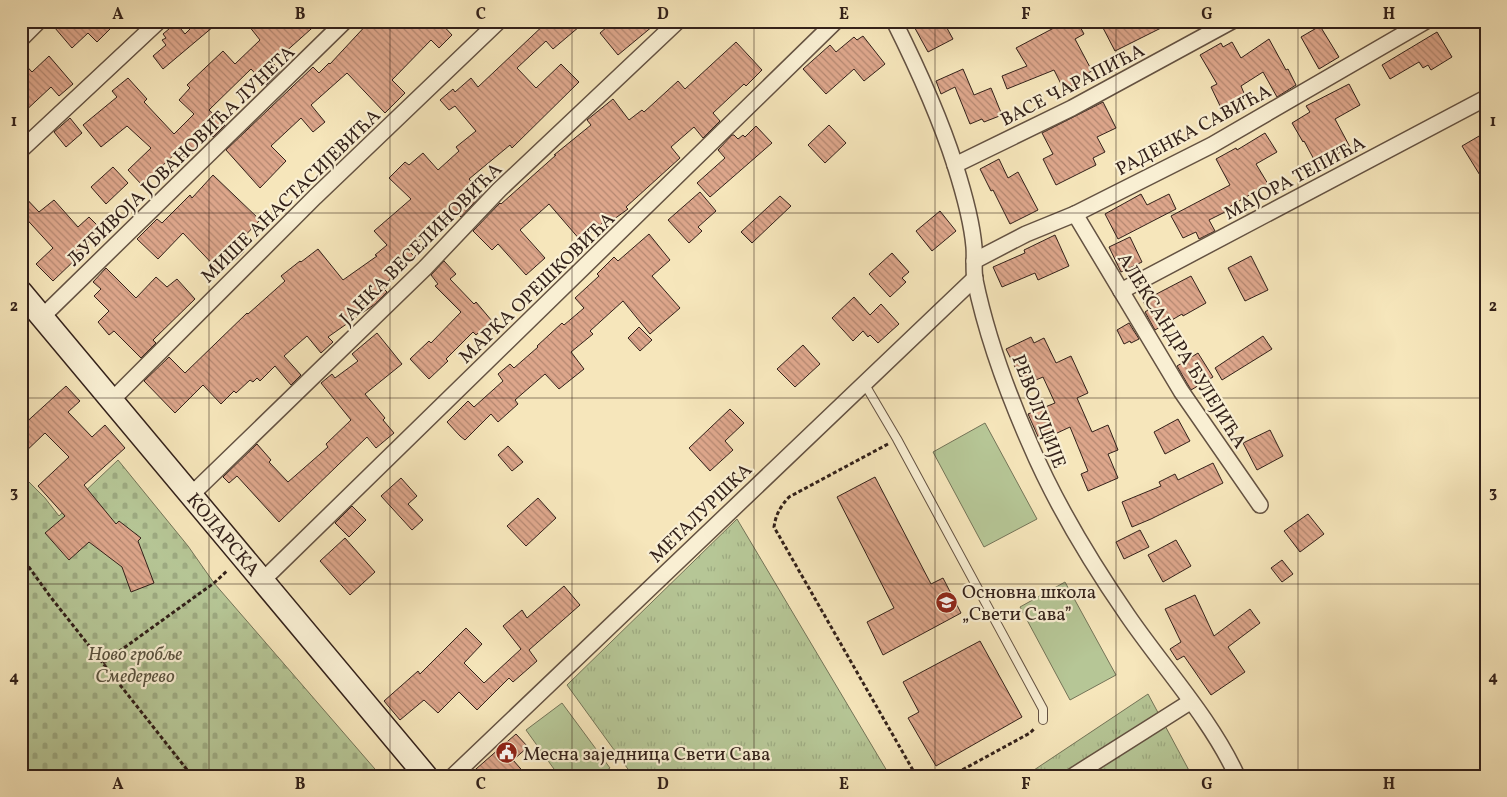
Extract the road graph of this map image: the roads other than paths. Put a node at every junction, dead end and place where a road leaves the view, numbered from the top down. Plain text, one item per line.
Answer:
1 (40, 21) edge
2 (159, 21) edge
3 (345, 21) edge
4 (499, 21) edge
5 (678, 21) edge
6 (836, 21) edge
7 (1232, 21) edge
8 (1426, 21) edge
9 (894, 22) edge
10 (21, 38) edge
11 (1486, 98) edge
12 (21, 150) edge
13 (956, 165) junction
14 (1075, 214) junction
15 (974, 261) junction
16 (975, 278) junction
17 (1121, 291) junction
18 (21, 292) edge
19 (42, 317) junction
20 (864, 383) junction
21 (112, 400) junction
22 (191, 495) junction
23 (1260, 505) dead end
24 (263, 580) junction
25 (1190, 702) junction
26 (1043, 720) road end
27 (426, 776) edge
28 (453, 776) edge
29 (1073, 776) edge
30 (1237, 776) edge

1 - 10 street
2 - 12 street
3 - 19 street, ЉУБИВОЈА ЈОВАНОВИЋА ЛУНЕТА
4 - 21 street, МИШЕ АНАСТАСИЈЕВИЋА
5 - 22 street, ЈАНКА ВЕСЕЛИНОВИЋА
6 - 24 street, МАРКА ОРЕШКОВИЋА
7 - 13 street, ВАСЕ ЧАРАПИЋА
8 - 14 street, РАДЕНКА САВИЋА
9 - 13 street, РЕВОЛУЦИЈЕ
11 - 17 street, МАЈОРА ТЕПИЋА
13 - 15 street, РЕВОЛУЦИЈЕ
14 - 15 street, РАДЕНКА САВИЋА
14 - 17 street, АЛЕКСАНДРА ЂУЛЕЈИЋА
15 - 16 street, РЕВОЛУЦИЈЕ
16 - 20 street, МЕТАЛУРШКА
16 - 25 street, РЕВОЛУЦИЈЕ
17 - 23 street, АЛЕКСАНДРА ЂУЛЕЈИЋА
18 - 19 main road, КОЛАРСКА
19 - 21 main road, КОЛАРСКА
20 - 26 lane
20 - 28 street, МЕТАЛУРШКА
21 - 22 main road, КОЛАРСКА
22 - 24 main road, КОЛАРСКА
24 - 27 main road, КОЛАРСКА
25 - 29 street
25 - 30 street, РЕВОЛУЦИЈЕ

